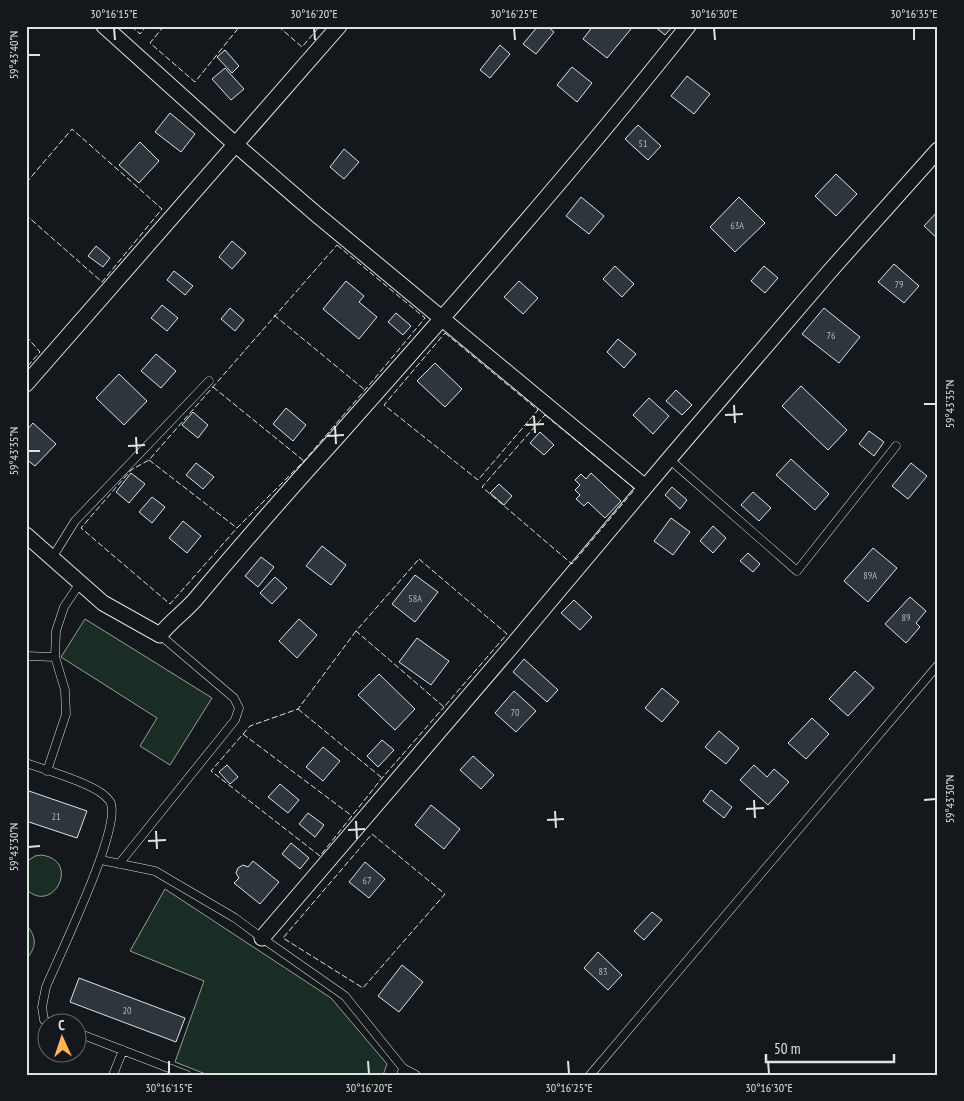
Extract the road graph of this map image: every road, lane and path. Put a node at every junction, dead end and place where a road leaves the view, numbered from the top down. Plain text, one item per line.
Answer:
1 (104, 26) edge
2 (339, 26) edge
3 (688, 26) edge
4 (235, 144) junction
5 (938, 150) edge
6 (442, 319) junction
7 (209, 381) dead end
8 (26, 384) edge
9 (896, 446) dead end
10 (669, 459) junction
11 (645, 487) junction
12 (26, 535) edge
13 (52, 558) junction
14 (80, 583) junction
15 (160, 635) junction
16 (26, 656) edge
17 (55, 657) junction
18 (938, 665) edge
19 (26, 763) edge
20 (47, 771) junction
21 (101, 860) junction
22 (119, 864) junction
23 (262, 938) junction
24 (43, 1014) edge
25 (88, 1037) edge
26 (123, 1050) junction
27 (402, 1071) edge
28 (113, 1075) edge
29 (187, 1075) edge
30 (416, 1075) edge
31 (590, 1075) edge

1 - 4 street
2 - 4 street
3 - 6 street
4 - 6 street
4 - 8 street
5 - 10 street
6 - 11 street
6 - 15 street
7 - 13 lane
9 - 10 lane
10 - 11 street
11 - 23 street
12 - 13 street
13 - 14 street
14 - 15 street
14 - 17 lane
15 - 22 lane
16 - 17 lane
17 - 20 lane
18 - 31 lane
19 - 20 lane
20 - 21 lane
21 - 22 lane
21 - 24 lane
22 - 23 lane
23 - 27 lane
25 - 26 lane
26 - 28 lane
26 - 29 lane
27 - 30 lane

